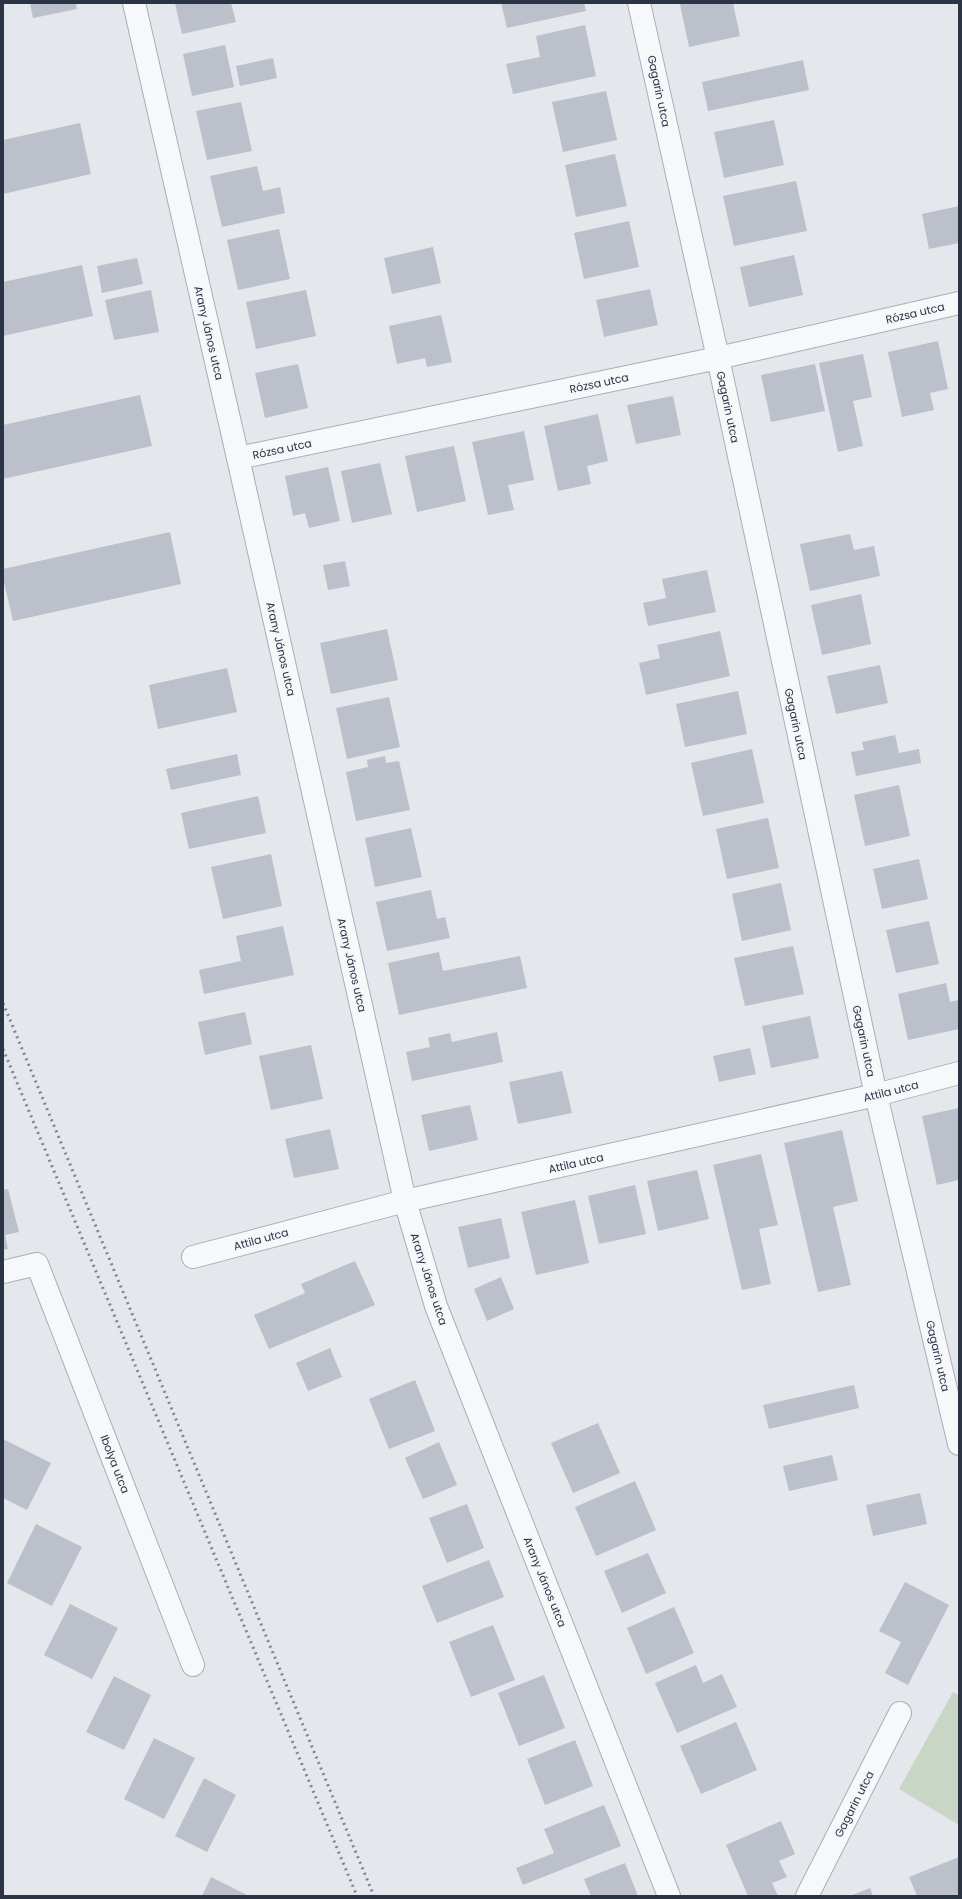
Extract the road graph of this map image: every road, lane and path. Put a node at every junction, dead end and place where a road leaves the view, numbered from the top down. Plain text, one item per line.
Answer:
1 (134, 3) edge
2 (639, 3) edge
3 (959, 303) edge
4 (718, 358) junction
5 (238, 458) junction
6 (959, 1073) edge
7 (876, 1095) junction
8 (404, 1201) junction
9 (193, 1257) dead end
10 (3, 1272) edge
11 (959, 1444) edge
12 (193, 1665) dead end
13 (900, 1713) dead end
14 (669, 1896) edge
15 (807, 1896) edge

1 - 5 street, Arany János utca
2 - 4 street, Gagarin utca
3 - 4 street, Rózsa utca
4 - 5 street, Rózsa utca
4 - 7 street, Gagarin utca
5 - 8 street, Arany János utca
6 - 7 street, Attila utca
7 - 8 street, Attila utca
7 - 11 street, Gagarin utca
8 - 9 street, Attila utca
8 - 14 street, Arany János utca
10 - 12 street, Ibolya utca
13 - 15 street, Gagarin utca

